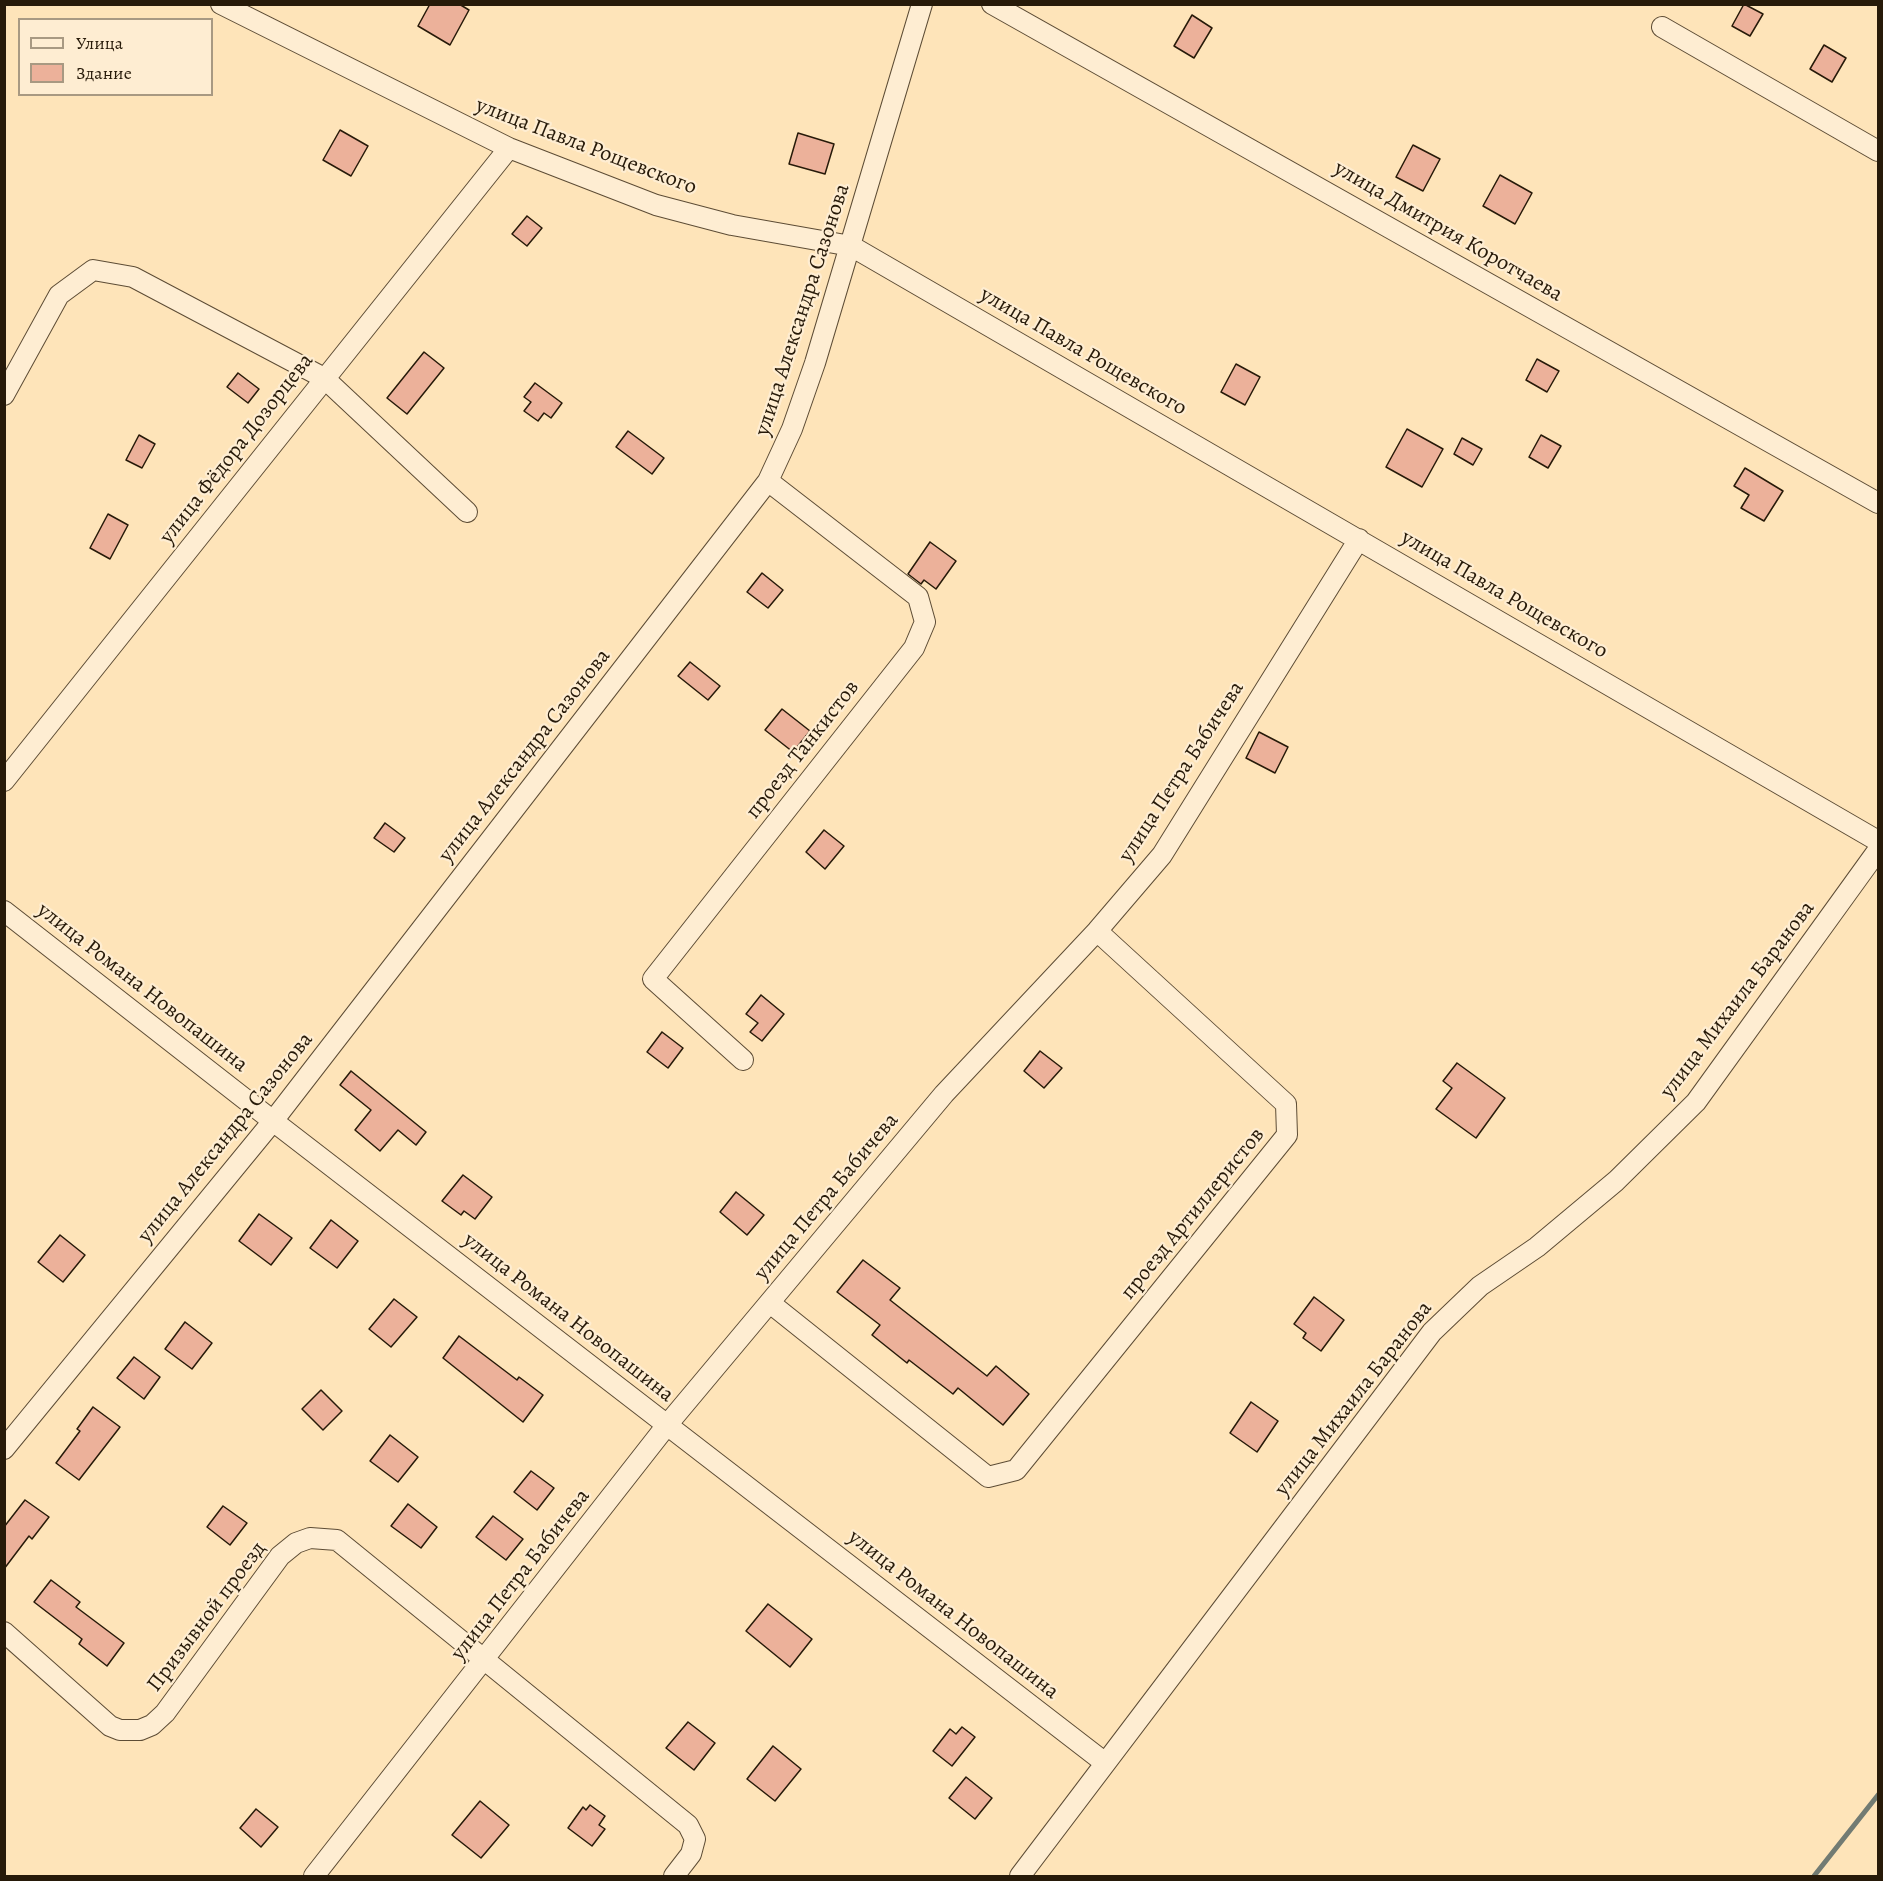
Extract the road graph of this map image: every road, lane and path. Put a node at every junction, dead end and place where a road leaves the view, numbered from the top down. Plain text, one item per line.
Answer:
1 (221, 4) edge
2 (922, 4) edge
3 (992, 4) edge
4 (1662, 27) dead end
5 (509, 148) junction
6 (1878, 151) edge
7 (851, 246) junction
8 (324, 378) junction
9 (4, 395) edge
10 (768, 481) junction
11 (1878, 504) edge
12 (467, 512) dead end
13 (1359, 539) junction
14 (4, 781) edge
15 (1878, 841) edge
16 (1878, 850) edge
17 (4, 911) edge
18 (1097, 931) junction
19 (743, 1060) dead end
20 (273, 1121) junction
21 (770, 1303) junction
22 (668, 1425) junction
23 (4, 1449) edge
24 (4, 1632) edge
25 (485, 1661) junction
26 (1104, 1762) junction
27 (314, 1876) edge
28 (674, 1876) edge
29 (1020, 1876) edge

1 - 5 street, улица Павла Рощевского
2 - 7 street, улица Александра Сазонова
3 - 11 street, улица Дмитрия Коротчаева
4 - 6 street
5 - 7 street, улица Павла Рощевского
5 - 8 street, улица Фёдора Дозорцева
7 - 10 street, улица Александра Сазонова
7 - 13 street, улица Павла Рощевского
8 - 9 street
8 - 12 street
8 - 14 street, улица Фёдора Дозорцева
10 - 19 street, проезд Танкистов
10 - 20 street, улица Александра Сазонова
13 - 15 street, улица Павла Рощевского
13 - 18 street, улица Петра Бабичева
16 - 26 street, улица Михаила Баранова
17 - 20 street, улица Романа Новопашина
18 - 21 street, улица Петра Бабичева
18 - 21 street, проезд Артиллеристов
20 - 22 street, улица Романа Новопашина
20 - 23 street, улица Александра Сазонова
21 - 22 street, улица Петра Бабичева
22 - 25 street, улица Петра Бабичева
22 - 26 street, улица Романа Новопашина
24 - 25 street, Призывной проезд
25 - 27 street, улица Петра Бабичева
25 - 28 street, Призывной проезд
26 - 29 street, улица Михаила Баранова

